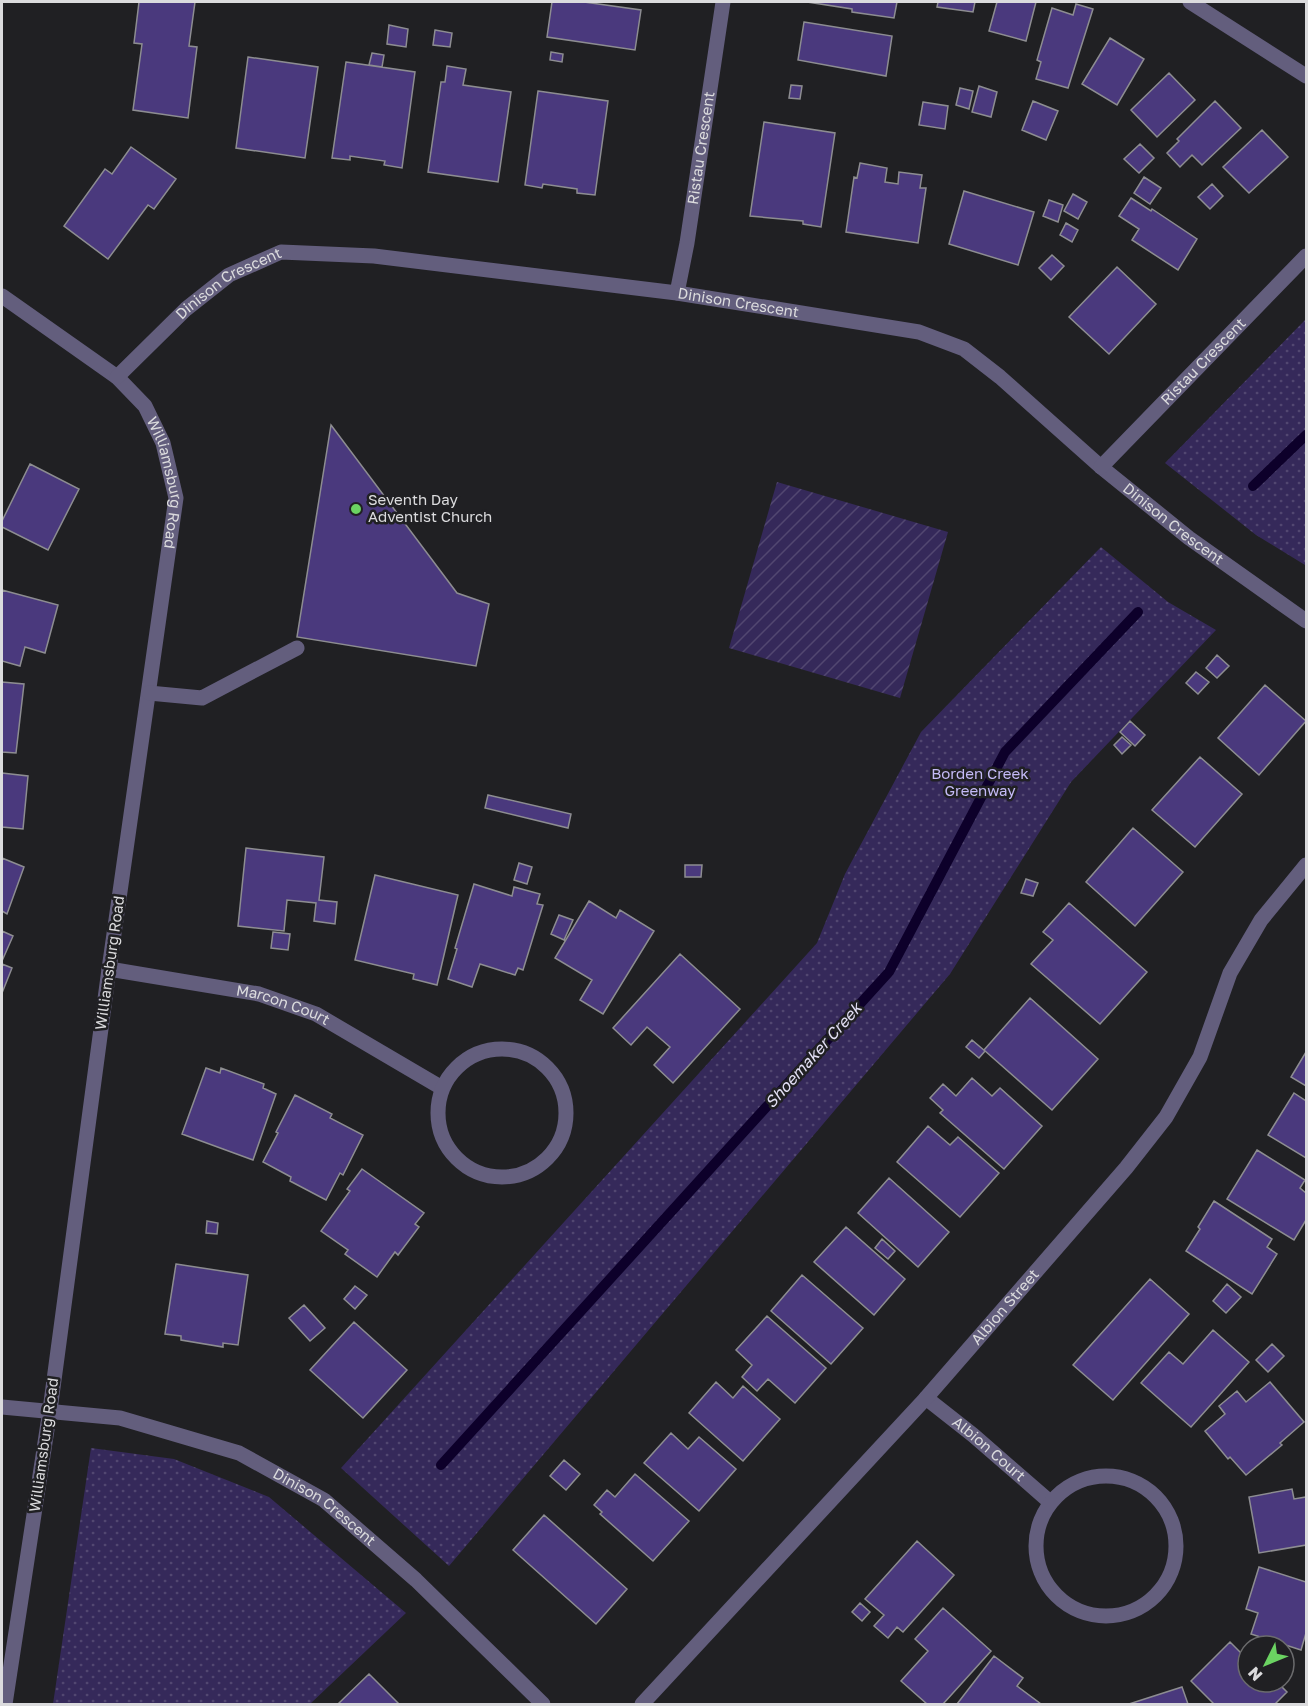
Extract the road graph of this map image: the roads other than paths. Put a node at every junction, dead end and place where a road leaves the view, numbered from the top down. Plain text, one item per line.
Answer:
1 (723, 2) edge
2 (1190, 2) edge
3 (1306, 76) edge
4 (1306, 256) edge
5 (677, 293) junction
6 (2, 296) edge
7 (117, 377) junction
8 (1101, 467) junction
9 (1306, 621) edge
10 (297, 648) dead end
11 (149, 693) junction
12 (1306, 865) edge
13 (109, 969) junction
14 (442, 1088) junction
15 (926, 1398) junction
16 (2, 1407) edge
17 (50, 1410) junction
18 (1050, 1502) junction
19 (5, 1704) edge
20 (543, 1704) edge
21 (642, 1704) edge

1 - 5 street, Ristau Crescent
2 - 3 street
4 - 8 street, Ristau Crescent
5 - 7 street, Dinison Crescent
5 - 8 street, Dinison Crescent
6 - 7 street, Williamsburg Road
7 - 11 street, Williamsburg Road
8 - 9 street, Dinison Crescent
10 - 11 street
11 - 13 street, Williamsburg Road
12 - 15 street, Albion Street
13 - 14 street, Marcon Court
13 - 17 street, Williamsburg Road
14 - 14 street
15 - 18 street, Albion Court
15 - 21 street, Albion Street
16 - 17 street, Dinison Crescent
17 - 19 street, Williamsburg Road
17 - 20 street, Dinison Crescent
18 - 18 street

